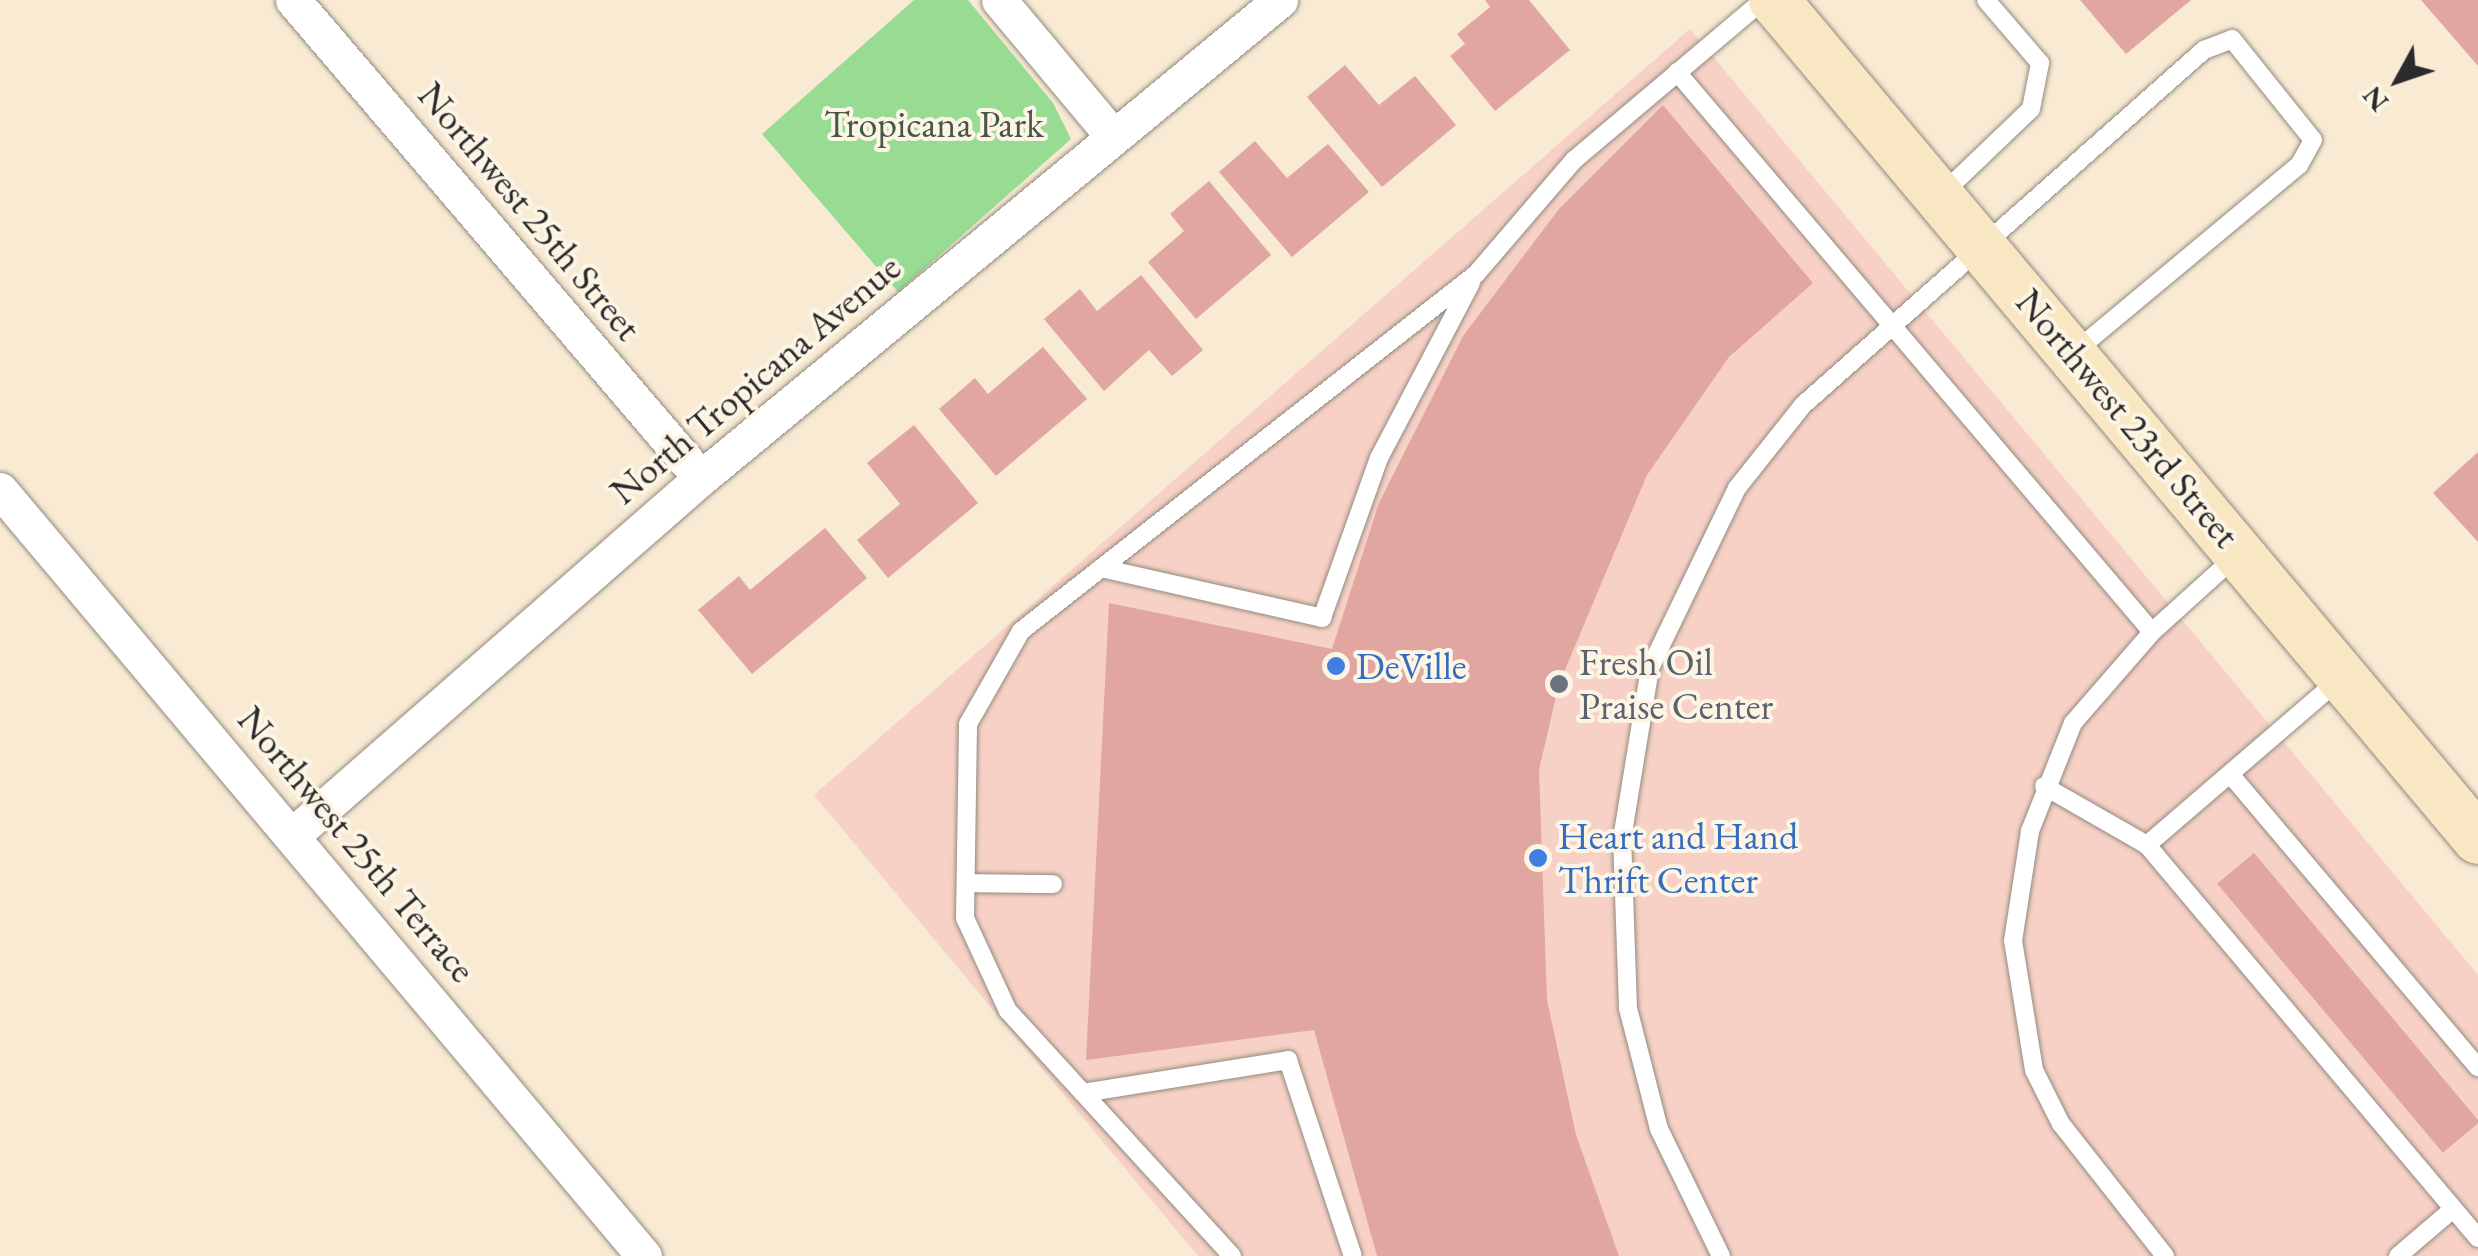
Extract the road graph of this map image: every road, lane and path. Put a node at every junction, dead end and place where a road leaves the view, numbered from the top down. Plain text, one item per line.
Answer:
1 (293, 0) edge
2 (999, 0) edge
3 (1280, 0) edge
4 (1986, 0) edge
5 (1785, 5) edge
6 (1677, 72) junction
7 (1112, 135) junction
8 (1940, 195) junction
9 (1981, 243) junction
10 (1476, 274) junction
11 (1890, 323) junction
12 (2074, 353) junction
13 (701, 478) junction
14 (0, 490) edge
15 (2241, 552) junction
16 (1101, 568) junction
17 (2152, 632) junction
18 (2343, 676) junction
19 (2230, 774) junction
20 (2044, 786) junction
21 (295, 833) junction
22 (2478, 839) edge
23 (2147, 845) junction
24 (966, 883) junction
25 (1053, 884) dead end
26 (2478, 1068) edge
27 (1083, 1093) junction
28 (2465, 1214) edge
29 (2478, 1238) edge
30 (644, 1256) edge
31 (1232, 1256) edge
32 (1353, 1256) edge
33 (1721, 1256) edge
34 (2165, 1256) edge
35 (2398, 1256) edge

1 - 13 street, Northwest 25th Street
2 - 7 street
3 - 7 street, North Tropicana Avenue
4 - 8 lane
5 - 6 lane
5 - 8 main road, Northwest 23rd Street
6 - 10 lane
6 - 11 lane
7 - 13 street, North Tropicana Avenue
8 - 9 main road, Northwest 23rd Street
9 - 11 lane
9 - 12 main road, Northwest 23rd Street
9 - 12 lane
10 - 16 lane
10 - 16 lane
11 - 17 lane
11 - 33 lane
12 - 15 main road, Northwest 23rd Street
13 - 21 street, North Tropicana Avenue
14 - 21 street, Northwest 25th Terrace
15 - 17 lane
15 - 18 main road, Northwest 23rd Street
16 - 24 lane
17 - 20 lane
18 - 19 lane
18 - 22 main road, Northwest 23rd Street
19 - 23 lane
19 - 26 lane
20 - 23 lane
20 - 34 lane
21 - 30 street, Northwest 25th Terrace
23 - 28 lane
24 - 25 lane
24 - 27 lane
27 - 31 lane
27 - 32 lane
28 - 29 lane
28 - 35 lane

